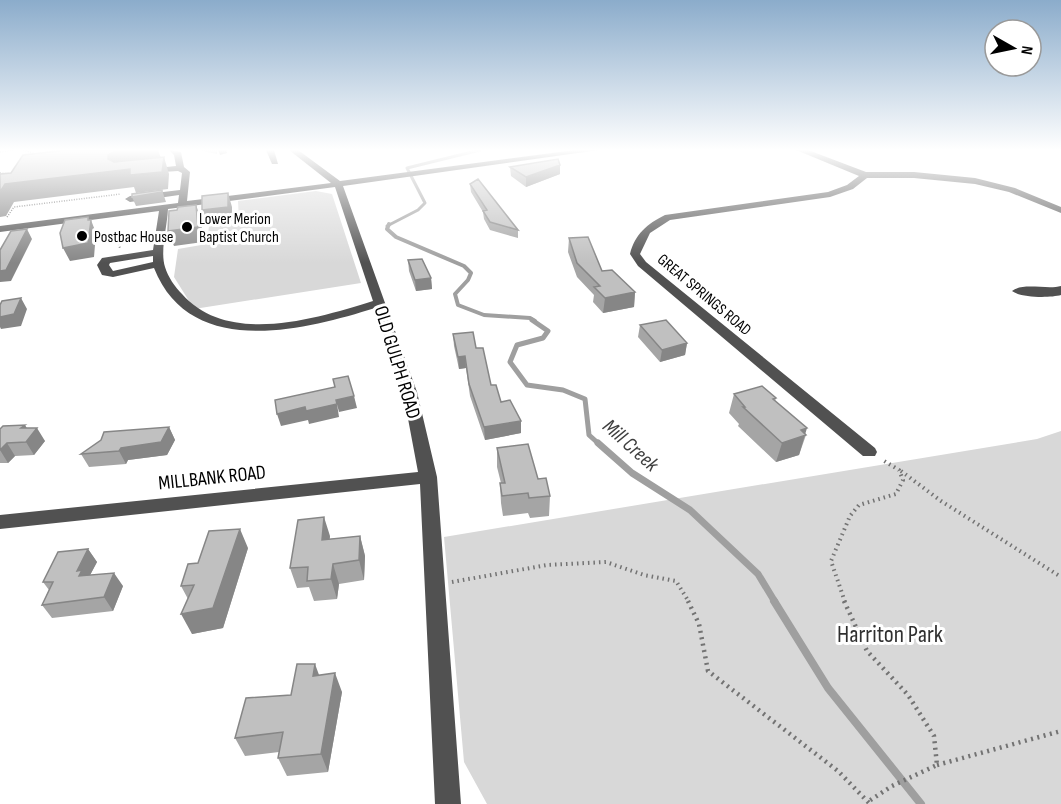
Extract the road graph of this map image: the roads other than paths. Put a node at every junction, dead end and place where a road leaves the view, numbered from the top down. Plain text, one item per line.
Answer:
1 (184, 188) edge
2 (312, 188) edge
3 (339, 188) edge
4 (849, 188) edge
5 (1002, 188) edge
6 (184, 192) junction
7 (130, 199) edge
8 (182, 205) junction
9 (164, 207) junction
10 (60, 208) dead end
11 (1061, 210) edge
12 (53, 222) junction
13 (0, 229) edge
14 (1061, 290) edge
15 (1018, 291) dead end
16 (380, 303) junction
17 (869, 452) road end
18 (428, 477) junction
19 (0, 522) edge
20 (448, 804) edge

1 - 6 street
2 - 8 street
3 - 16 street, OLD GULPH ROAD
4 - 17 street, GREAT SPRINGS ROAD
5 - 11 street
6 - 7 street
6 - 8 street
8 - 9 street
9 - 12 street
9 - 16 street
10 - 12 street
12 - 13 street
14 - 15 street
16 - 18 street, OLD GULPH ROAD
18 - 19 street, MILLBANK ROAD
18 - 20 street, OLD GULPH ROAD

